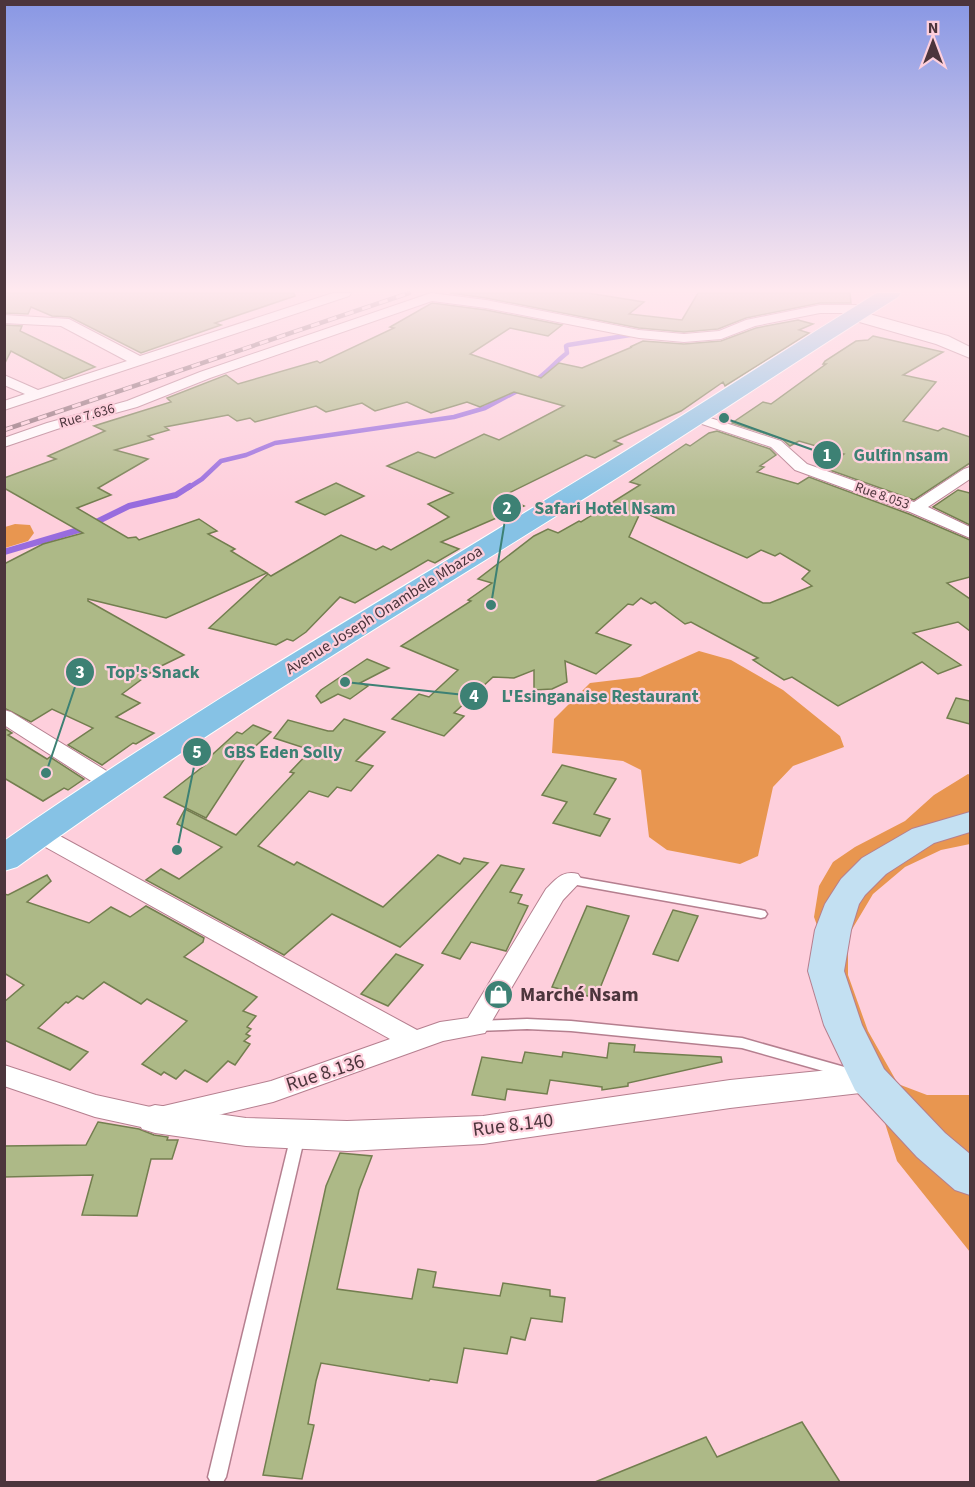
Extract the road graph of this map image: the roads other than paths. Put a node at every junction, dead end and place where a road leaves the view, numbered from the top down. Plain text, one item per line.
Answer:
1 (140, 362) edge
2 (242, 362) edge
3 (781, 362) edge
4 (4, 379) edge
5 (37, 395) junction
6 (4, 406) edge
7 (696, 417) junction
8 (4, 442) edge
9 (970, 472) edge
10 (916, 508) junction
11 (970, 533) edge
12 (4, 716) edge
13 (110, 783) junction
14 (970, 822) edge
15 (39, 834) junction
16 (4, 859) edge
17 (570, 880) joint
18 (761, 914) dead end
19 (476, 1026) junction
20 (415, 1041) junction
21 (4, 1075) edge
22 (869, 1079) junction
23 (155, 1119) junction
24 (298, 1134) junction
25 (970, 1178) edge
26 (217, 1477) dead end

1 - 5 street
2 - 8 street, Rue 7.636
3 - 7 main road, Avenue Joseph Onambele Mbazoa
4 - 5 street
5 - 6 street
7 - 10 street, Rue 8.053
7 - 13 main road, Avenue Joseph Onambele Mbazoa
9 - 10 street
10 - 11 street, Rue 8.053
12 - 13 street
13 - 15 main road, Avenue Joseph Onambele Mbazoa
14 - 22 main road
15 - 16 main road, Avenue Joseph Onambele Mbazoa
15 - 20 street
17 - 18 lane
17 - 19 street
19 - 20 street, Rue 8.136
19 - 22 lane
20 - 23 street, Rue 8.136
21 - 23 street, Rue 8.136
22 - 24 street, Rue 8.140
22 - 25 main road
23 - 24 street, Rue 8.140
24 - 26 lane

